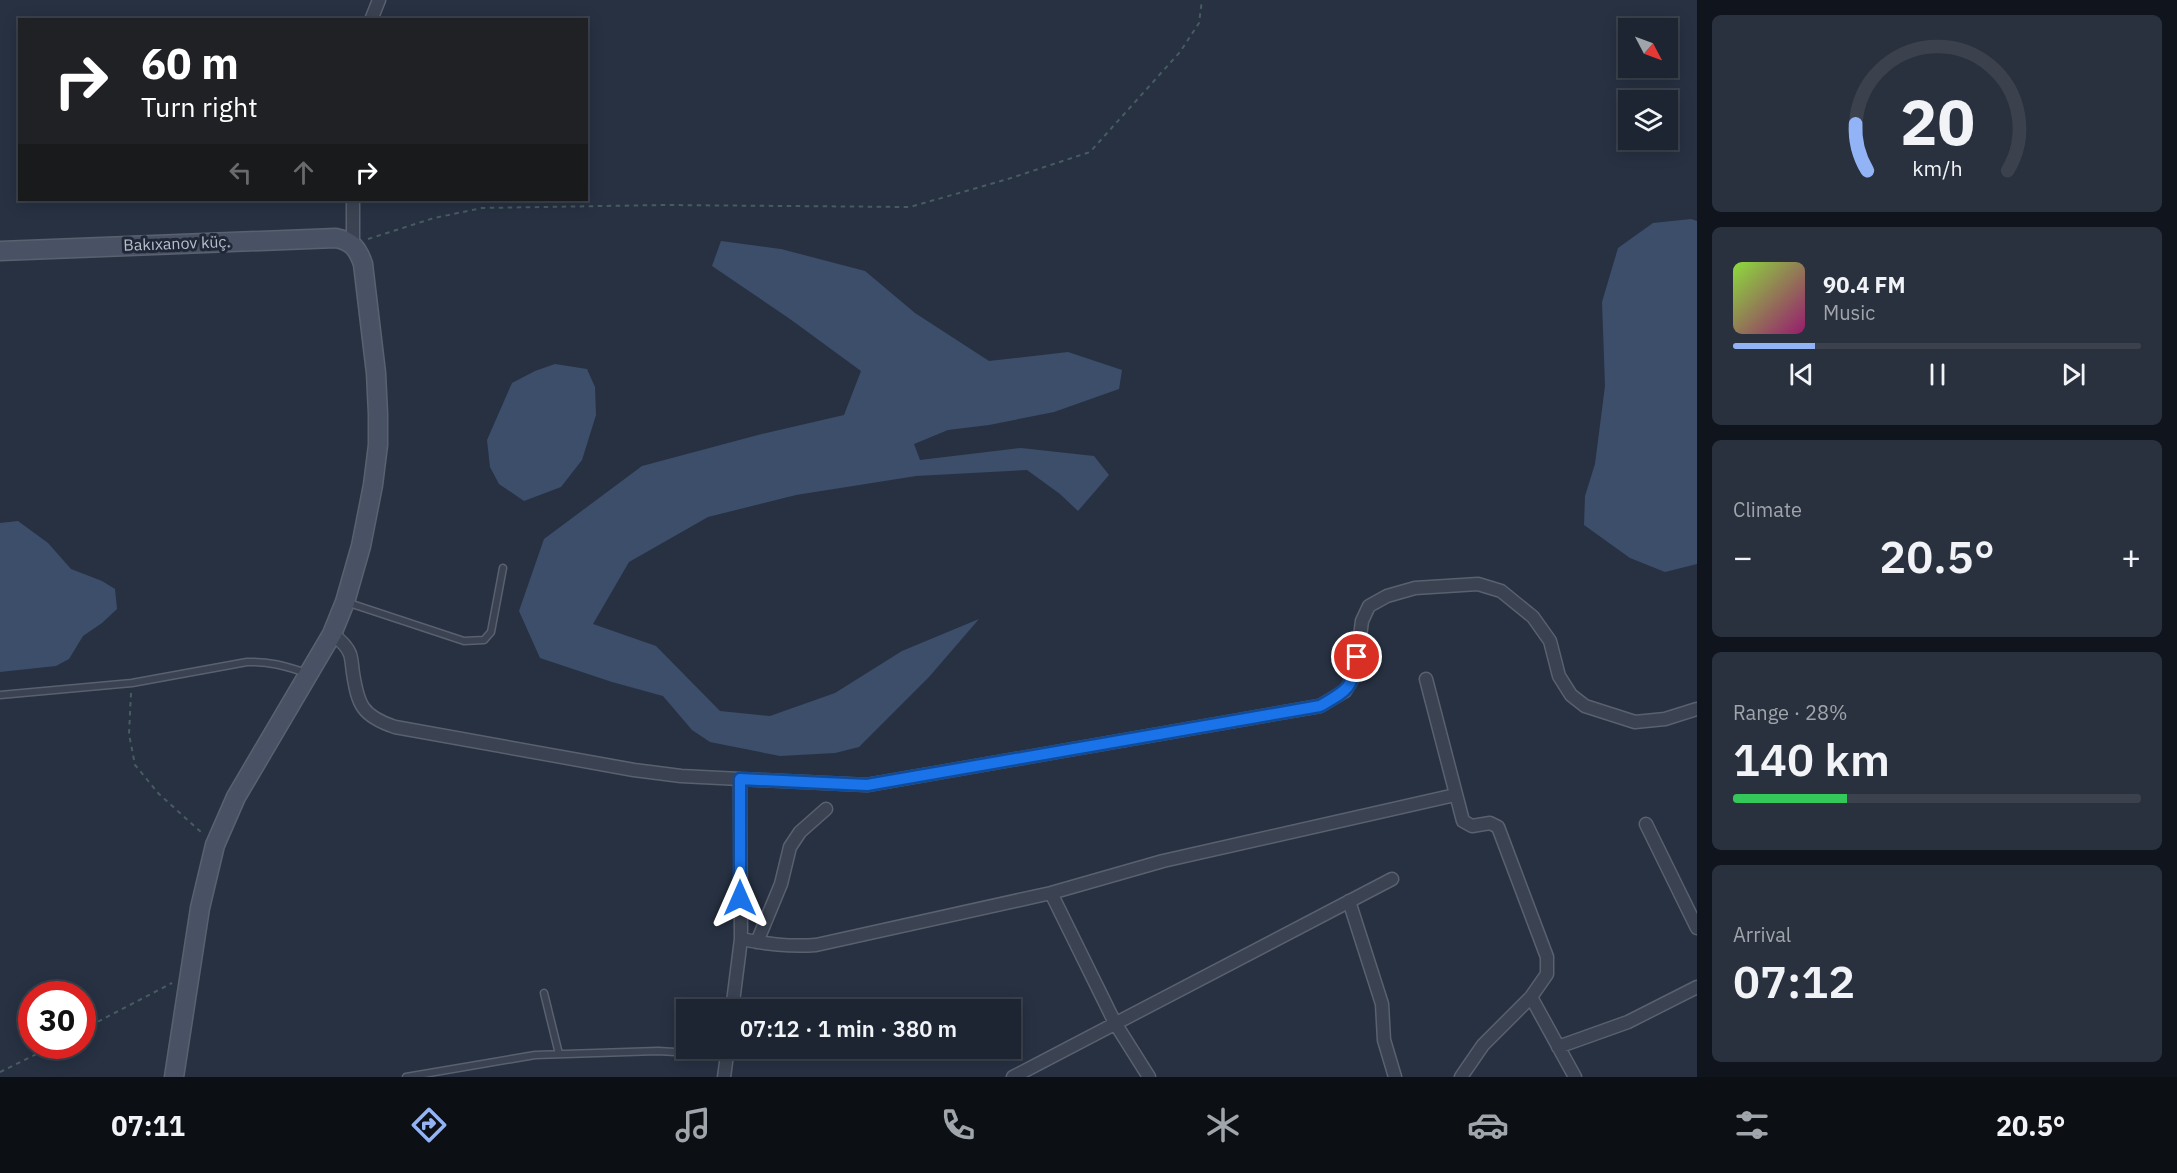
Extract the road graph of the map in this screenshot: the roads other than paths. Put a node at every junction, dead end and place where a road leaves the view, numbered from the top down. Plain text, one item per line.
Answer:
1 (379, 0) edge
2 (372, 18) edge
3 (353, 201) edge
4 (353, 244) junction
5 (0, 251) edge
6 (503, 568) dead end
7 (345, 602) junction
8 (332, 634) junction
9 (310, 674) junction
10 (1426, 679) dead end
11 (0, 695) edge
12 (1697, 709) edge
13 (740, 779) junction
14 (1455, 795) junction
15 (826, 809) dead end
16 (1646, 824) dead end
17 (1392, 879) dead end
18 (1051, 893) junction
19 (1349, 901) junction
20 (1697, 928) edge
21 (741, 939) junction
22 (757, 942) junction
23 (1697, 987) edge
24 (544, 993) dead end
25 (1531, 997) junction
26 (733, 999) edge
27 (1115, 1023) junction
28 (1558, 1047) junction
29 (676, 1051) edge
30 (559, 1054) junction
31 (726, 1059) edge
32 (174, 1077) edge
33 (406, 1077) edge
34 (724, 1077) edge
35 (1013, 1077) edge
36 (1149, 1077) edge
37 (1395, 1077) edge
38 (1461, 1077) edge
39 (1575, 1077) edge

1 - 2 street
3 - 4 street
4 - 5 street, Bakıxanov küç.
4 - 7 street
6 - 7 lane
7 - 8 street
8 - 9 street
8 - 13 street
9 - 11 lane
9 - 32 street
10 - 14 street
12 - 13 street
13 - 21 street
14 - 18 street
14 - 25 street
15 - 22 street
16 - 20 street
17 - 19 street
18 - 22 street
18 - 27 street
19 - 27 street
19 - 37 street
21 - 22 street
21 - 26 street
23 - 28 street
24 - 30 lane
25 - 28 street
25 - 38 street
27 - 35 street
27 - 36 street
28 - 39 street
29 - 30 lane
30 - 33 lane
31 - 34 street

